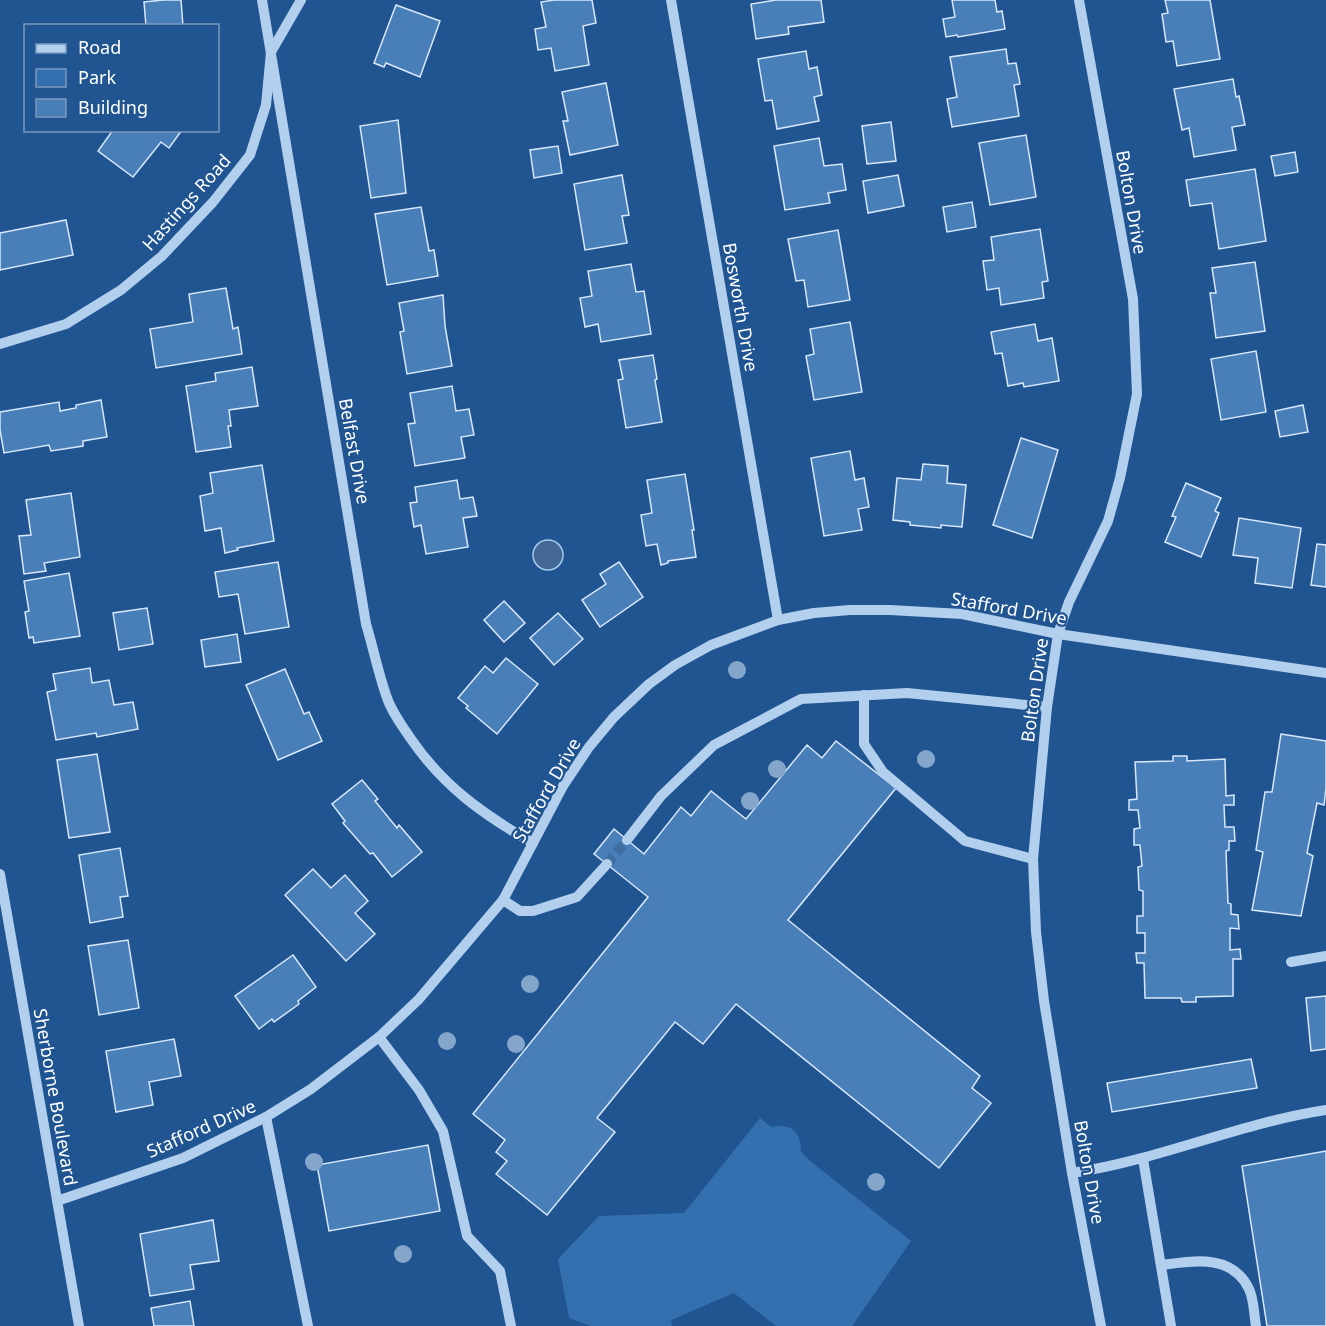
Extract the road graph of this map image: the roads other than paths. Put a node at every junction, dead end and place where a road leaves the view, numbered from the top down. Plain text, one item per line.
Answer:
1 (262, 0) edge
2 (301, 0) edge
3 (671, 0) edge
4 (1079, 0) edge
5 (271, 52) junction
6 (0, 344) edge
7 (778, 620) junction
8 (1058, 634) junction
9 (1326, 674) edge
10 (864, 695) junction
11 (1047, 707) junction
12 (627, 840) tunnel mouth
13 (533, 843) junction
14 (1033, 859) junction
15 (607, 864) tunnel mouth
16 (0, 874) edge
17 (503, 900) junction
18 (1326, 956) edge
19 (1291, 962) dead end
20 (378, 1037) junction
21 (1326, 1110) edge
22 (267, 1117) junction
23 (1143, 1159) junction
24 (1072, 1173) junction
25 (57, 1201) junction
26 (1161, 1265) junction
27 (79, 1326) edge
28 (308, 1326) edge
29 (511, 1326) edge
30 (1101, 1326) edge
31 (1171, 1326) edge
32 (1256, 1326) edge

1 - 5 street, Belfast Drive
2 - 5 street, Hastings Road
3 - 7 street, Bosworth Drive
4 - 8 street, Bolton Drive
5 - 6 street, Hastings Road
5 - 13 street, Belfast Drive
7 - 8 street, Stafford Drive
7 - 13 street, Stafford Drive
8 - 9 street, Stafford Drive
8 - 11 street, Bolton Drive
10 - 11 street
10 - 12 street
10 - 14 street
11 - 14 street, Bolton Drive
13 - 17 street, Stafford Drive
14 - 24 street, Bolton Drive
15 - 17 street
16 - 25 street, Sherborne Boulevard
17 - 20 street, Stafford Drive
18 - 19 street
20 - 22 street, Stafford Drive
20 - 29 street
21 - 23 street
22 - 25 street, Stafford Drive
22 - 28 street
23 - 24 street
23 - 26 street
24 - 30 street, Bolton Drive
25 - 27 street, Sherborne Boulevard
26 - 31 street
26 - 32 street

